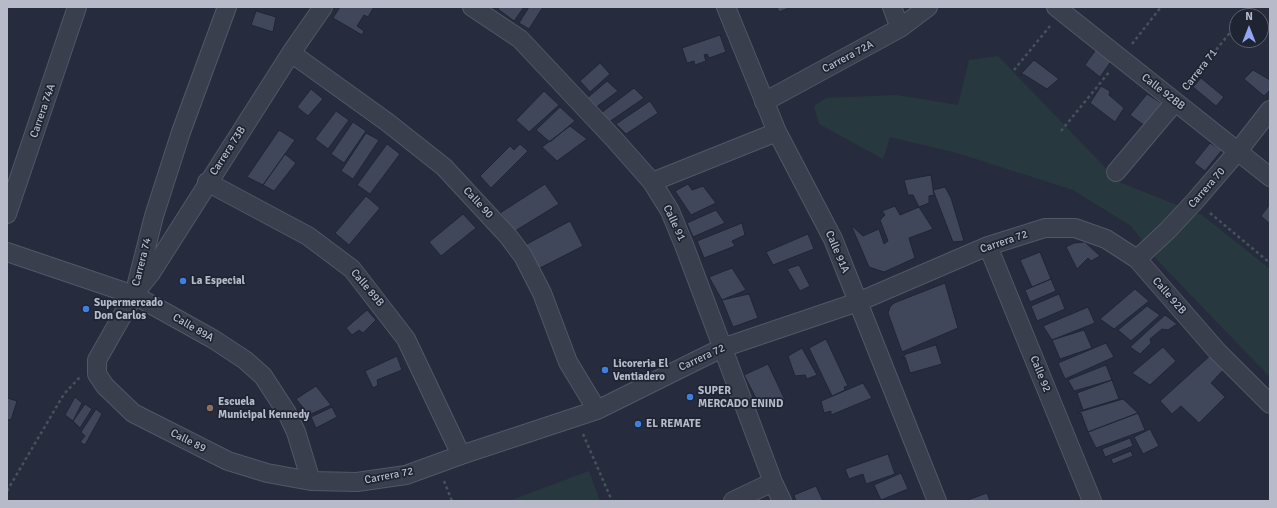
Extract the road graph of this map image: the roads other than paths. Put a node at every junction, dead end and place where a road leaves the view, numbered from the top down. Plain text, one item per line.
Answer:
1 (77, 7) edge
2 (227, 7) edge
3 (323, 7) edge
4 (472, 7) edge
5 (726, 7) edge
6 (892, 7) edge
7 (928, 7) edge
8 (1059, 10) edge
9 (900, 28) junction
10 (291, 54) junction
11 (785, 91) junction
12 (764, 102) junction
13 (1175, 102) junction
14 (1270, 110) edge
15 (775, 128) junction
16 (1238, 152) junction
17 (1116, 172) dead end
18 (1270, 177) edge
19 (207, 182) junction
20 (652, 182) junction
21 (7, 214) edge
22 (1045, 228) joint
23 (988, 246) junction
24 (7, 252) edge
25 (1137, 259) junction
26 (134, 295) junction
27 (858, 302) junction
28 (722, 348) junction
29 (97, 360) joint
30 (1270, 404) edge
31 (597, 410) junction
32 (460, 455) junction
33 (311, 482) junction
34 (773, 482) junction
35 (733, 501) edge
36 (782, 501) edge
37 (937, 501) edge
38 (1092, 501) edge

1 - 21 street, Carrera 74A
2 - 26 street, Carrera 74
3 - 10 street, Carrera 73B
4 - 20 street, Calle 91
5 - 12 street, Calle 91A
6 - 9 street
7 - 9 street, Carrera 72A
8 - 13 street, Calle 92BB
9 - 11 street, Carrera 72A
10 - 19 street, Carrera 73B
10 - 31 street, Calle 90
11 - 12 street, Carrera 72A
11 - 15 street
12 - 15 street, Calle 91A
13 - 16 street, Calle 92BB
13 - 17 street, Carrera 71
14 - 16 street, Carrera 70
15 - 20 street
15 - 27 street, Calle 91A
16 - 18 street, Calle 92BB
16 - 25 street, Carrera 70
19 - 26 street, Carrera 73B
19 - 32 street, Calle 89B
20 - 28 street, Calle 91
22 - 23 street, Carrera 72
22 - 25 street, Calle 92B
23 - 27 street, Carrera 72
23 - 38 street, Calle 92
24 - 26 street, Calle 89A
25 - 30 street, Calle 92B
26 - 29 street, Carrera 74
26 - 33 street, Calle 89A
27 - 28 street, Carrera 72
27 - 37 street, Calle 91A
28 - 31 street, Carrera 72
28 - 34 street, Calle 91
29 - 33 street, Calle 89
31 - 32 street, Carrera 72
32 - 33 street, Carrera 72
34 - 35 street
34 - 36 street, Calle 91

